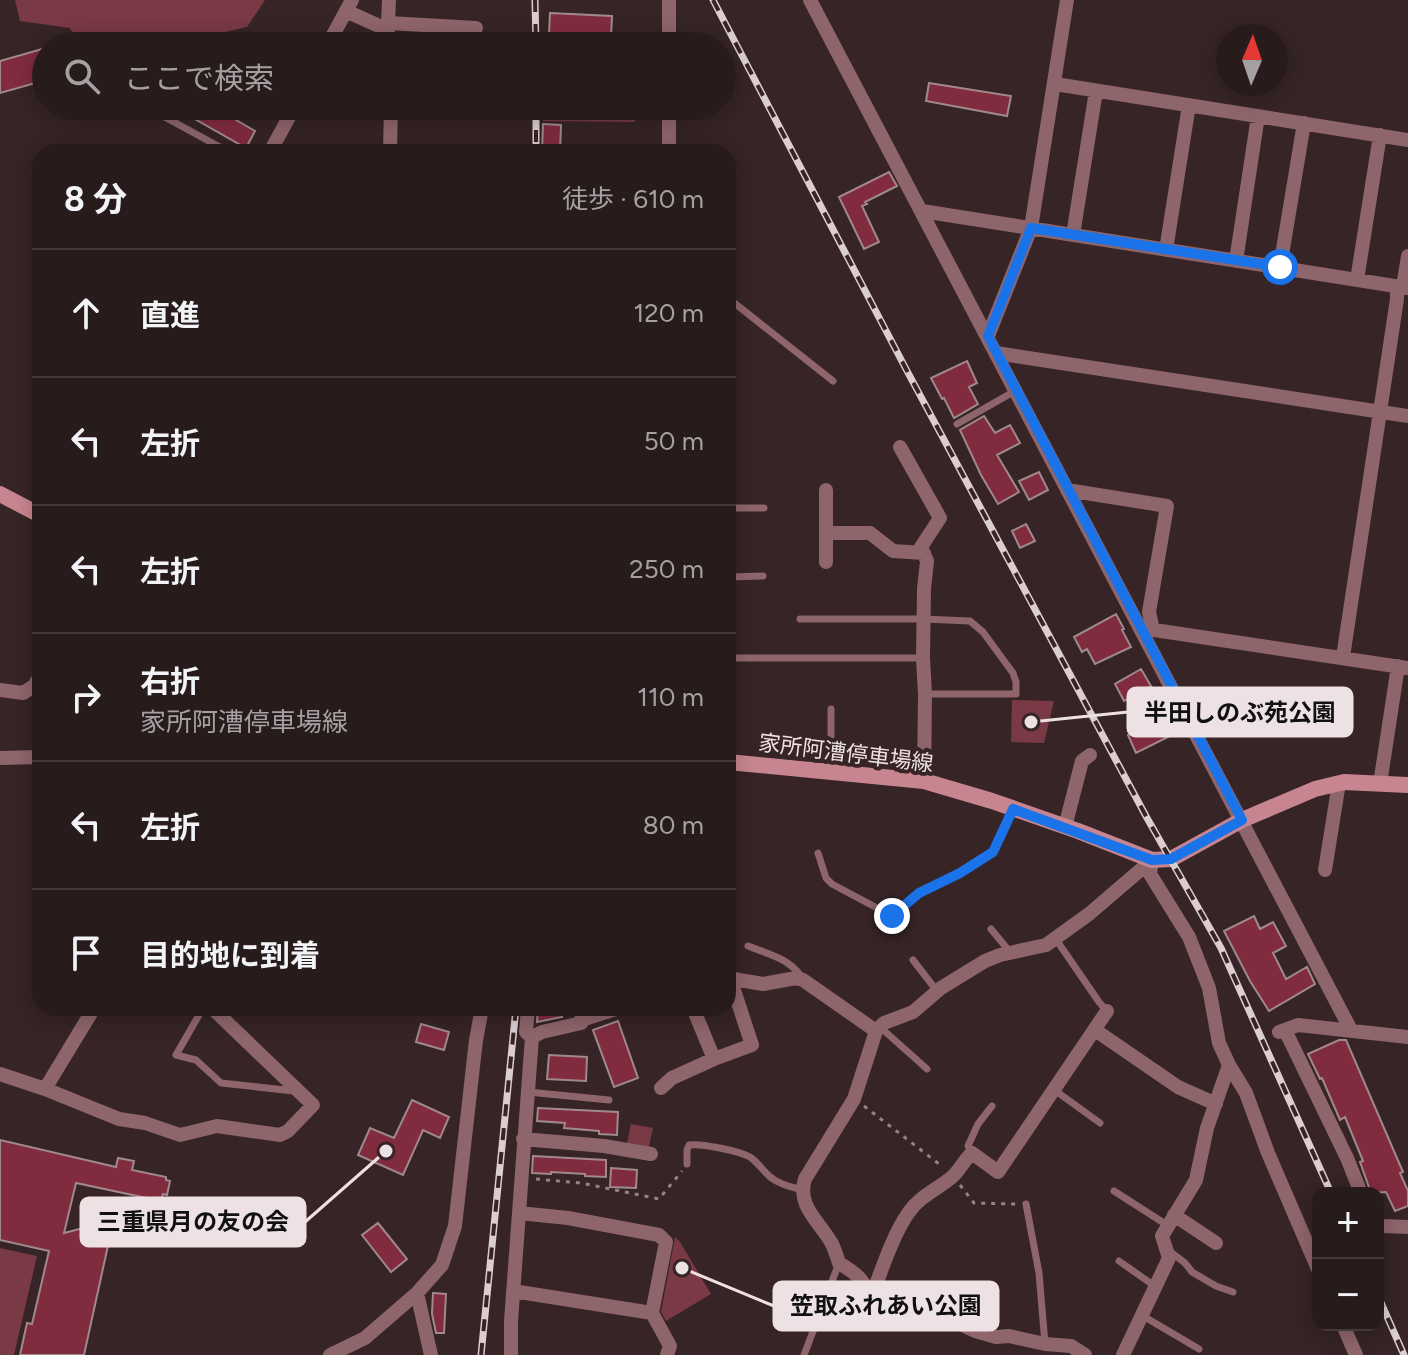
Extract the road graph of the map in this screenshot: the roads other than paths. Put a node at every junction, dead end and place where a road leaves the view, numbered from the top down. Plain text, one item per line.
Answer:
1 (389, 0) edge
2 (669, 0) edge
3 (810, 0) edge
4 (1067, 0) edge
5 (349, 5) edge
6 (389, 26) junction
7 (476, 28) dead end
8 (335, 32) edge
9 (388, 32) edge
10 (669, 32) edge
11 (1055, 84) junction
12 (1096, 91) junction
13 (1189, 105) junction
14 (1258, 116) junction
15 (170, 120) edge
16 (287, 120) edge
17 (391, 120) edge
18 (669, 120) edge
19 (1304, 123) junction
20 (1380, 135) junction
21 (1408, 140) edge
22 (214, 144) edge
23 (274, 144) edge
24 (390, 144) edge
25 (669, 144) edge
26 (922, 211) junction
27 (1031, 228) junction
28 (1073, 235) junction
29 (1166, 250) junction
30 (1408, 256) edge
31 (1236, 261) junction
32 (1280, 267) junction
33 (1357, 280) junction
34 (1403, 287) edge
35 (736, 304) edge
36 (988, 336) junction
37 (996, 353) junction
38 (833, 381) dead end
39 (1015, 391) junction
40 (1381, 411) junction
41 (1408, 416) edge
42 (957, 424) dead end
43 (900, 447) dead end
44 (826, 490) dead end
45 (1067, 490) junction
46 (0, 494) edge
47 (736, 508) edge
48 (764, 508) dead end
49 (32, 511) edge
50 (826, 533) junction
51 (924, 553) junction
52 (826, 562) dead end
53 (763, 576) dead end
54 (736, 577) edge
55 (800, 619) dead end
56 (923, 619) junction
57 (1147, 629) junction
58 (1343, 657) junction
59 (736, 658) edge
60 (923, 658) junction
61 (1403, 667) edge
62 (32, 687) edge
63 (0, 690) edge
64 (925, 694) junction
65 (831, 709) dead end
66 (1090, 755) dead end
67 (32, 757) edge
68 (0, 758) edge
69 (736, 763) edge
70 (831, 772) junction
71 (924, 781) junction
72 (1339, 783) junction
73 (1380, 784) junction
74 (1408, 785) edge
75 (1013, 809) junction
76 (1242, 820) junction
77 (1065, 827) junction
78 (818, 853) dead end
79 (1152, 860) junction
80 (1325, 870) dead end
81 (991, 929) dead end
82 (1055, 938) junction
83 (748, 946) dead end
84 (1010, 953) junction
85 (913, 960) dead end
86 (736, 979) edge
87 (803, 980) junction
88 (937, 991) junction
89 (736, 998) edge
90 (1107, 1011) joint
91 (89, 1016) edge
92 (198, 1016) edge
93 (220, 1016) edge
94 (481, 1016) edge
95 (527, 1016) edge
96 (588, 1016) edge
97 (696, 1016) edge
98 (878, 1029) junction
99 (1095, 1030) junction
100 (1351, 1030) junction
101 (532, 1037) junction
102 (1408, 1037) edge
103 (714, 1059) junction
104 (1229, 1065) junction
105 (927, 1069) dead end
106 (0, 1074) edge
107 (661, 1088) dead end
108 (45, 1089) junction
109 (1053, 1089) junction
110 (298, 1091) junction
111 (528, 1092) junction
112 (609, 1100) dead end
113 (1216, 1104) junction
114 (992, 1106) dead end
115 (1100, 1123) dead end
116 (523, 1139) junction
117 (972, 1153) junction
118 (651, 1154) dead end
119 (687, 1164) road end
120 (1359, 1187) edge
121 (802, 1190) junction
122 (1114, 1191) dead end
123 (1026, 1204) road end
124 (519, 1213) junction
125 (1170, 1220) junction
126 (1384, 1226) edge
127 (1408, 1227) edge
128 (1216, 1243) dead end
129 (1166, 1249) junction
130 (1314, 1259) edge
131 (1119, 1261) dead end
132 (839, 1263) junction
133 (1156, 1287) junction
134 (513, 1291) junction
135 (1233, 1292) dead end
136 (417, 1293) junction
137 (871, 1298) junction
138 (652, 1313) junction
139 (1143, 1316) junction
140 (1346, 1331) edge
141 (1045, 1344) junction
142 (1199, 1349) dead end
143 (330, 1355) edge
144 (431, 1355) edge
145 (511, 1355) edge
146 (667, 1355) edge
147 (804, 1355) edge
148 (1085, 1355) edge
149 (1123, 1355) edge
150 (1356, 1355) edge

1 - 6 street
2 - 10 street
3 - 26 street
4 - 11 street
5 - 6 street
5 - 8 street
6 - 7 street
6 - 9 street
11 - 12 street
11 - 27 street
12 - 13 street
12 - 28 street
13 - 14 street
13 - 29 street
14 - 19 street
14 - 31 street
15 - 22 lane
16 - 23 street
17 - 24 street
18 - 25 street
19 - 20 street
19 - 32 street
20 - 21 street
20 - 33 street
26 - 27 street
26 - 36 street
27 - 28 street
27 - 36 street
28 - 29 street
29 - 31 street
30 - 34 street
31 - 32 street
32 - 33 street
33 - 34 street
34 - 40 street
35 - 38 lane
36 - 37 street
37 - 39 street
37 - 40 street
39 - 42 lane
39 - 45 street
40 - 41 street
40 - 58 street
43 - 51 street
44 - 50 street
45 - 57 street
45 - 57 street
46 - 49 main road
47 - 48 lane
50 - 51 street
50 - 52 street
51 - 56 street
53 - 54 lane
55 - 56 lane
56 - 60 street
56 - 64 lane
57 - 58 street
57 - 76 street
58 - 61 street
59 - 60 lane
60 - 64 street
61 - 73 street
62 - 63 street
64 - 71 street
65 - 70 lane
66 - 77 street
67 - 68 street
69 - 70 main road, 家所阿漕停車場線
70 - 71 main road, 家所阿漕停車場線
71 - 75 main road, 家所阿漕停車場線
72 - 73 main road
72 - 76 main road
72 - 80 street
73 - 74 main road
75 - 77 main road, 家所阿漕停車場線
75 - 78 lane
76 - 79 main road
76 - 100 street
77 - 79 main road, 家所阿漕停車場線
79 - 82 street
79 - 104 street
81 - 84 lane
82 - 84 street
82 - 90 lane
83 - 87 lane
84 - 88 street
85 - 88 lane
86 - 87 street
87 - 98 street
88 - 98 street
89 - 103 street
90 - 99 street
91 - 108 street
92 - 110 lane
93 - 110 street
94 - 136 street
95 - 101 street
96 - 101 street
97 - 103 street
98 - 105 lane
98 - 121 street
99 - 109 street
99 - 113 street
100 - 102 street
100 - 120 street
101 - 111 street
103 - 107 street
104 - 113 street
104 - 130 street
106 - 108 street
108 - 110 street
109 - 115 lane
109 - 117 street
111 - 112 lane
111 - 116 street
113 - 125 street
114 - 117 lane
116 - 118 street
116 - 124 street
117 - 137 street
119 - 121 lane
121 - 132 street
122 - 125 lane
123 - 141 lane
124 - 134 street
124 - 138 street
125 - 128 street
125 - 129 street
126 - 127 street
129 - 133 street
129 - 135 lane
131 - 133 lane
132 - 137 street
132 - 147 lane
133 - 139 street
134 - 138 street
134 - 145 street
136 - 143 street
136 - 144 street
137 - 141 street
138 - 146 street
139 - 142 lane
139 - 149 street
140 - 150 street
141 - 148 street

